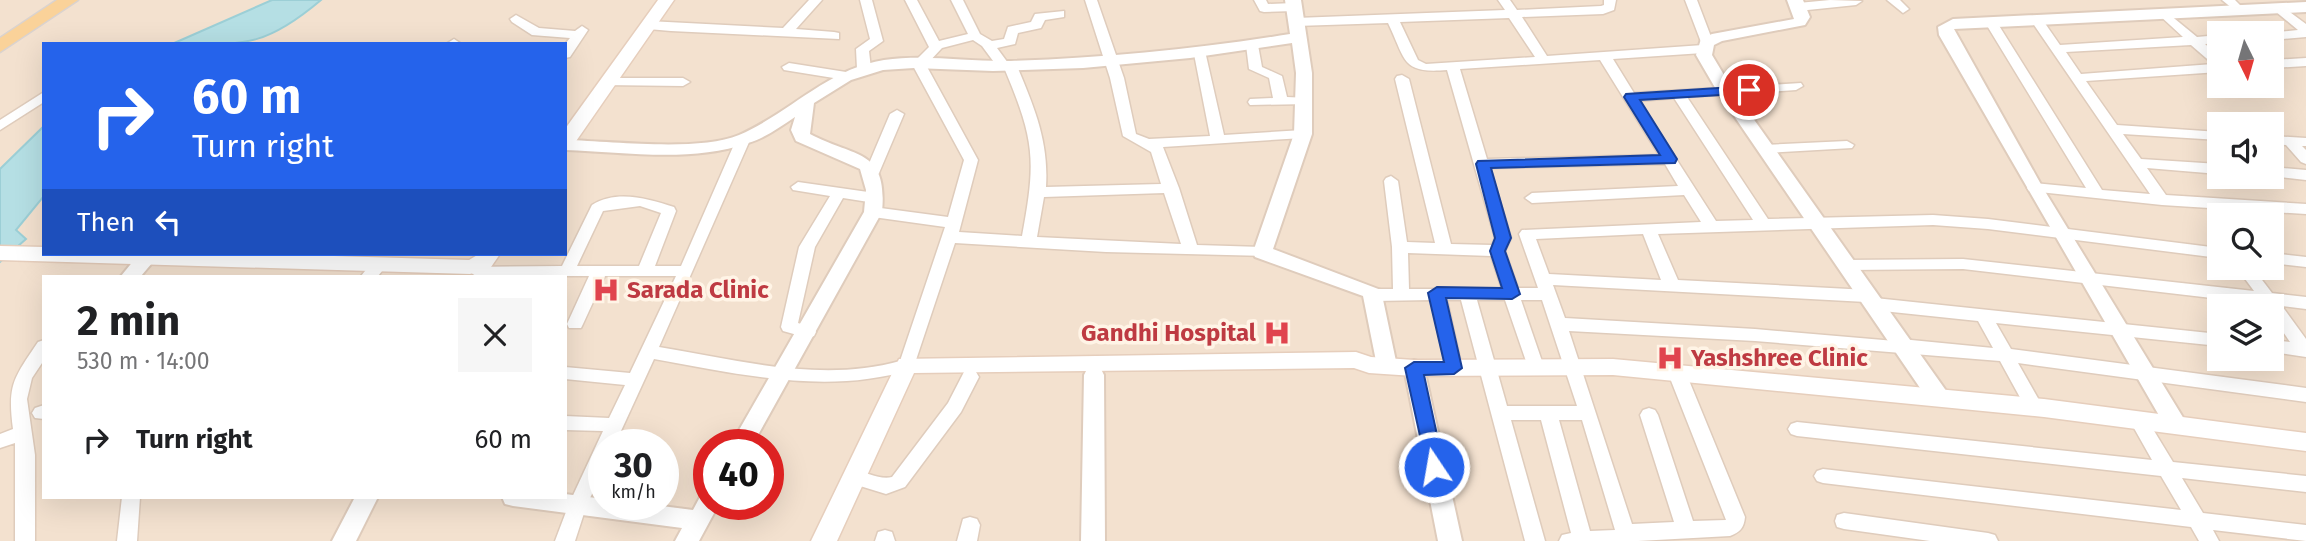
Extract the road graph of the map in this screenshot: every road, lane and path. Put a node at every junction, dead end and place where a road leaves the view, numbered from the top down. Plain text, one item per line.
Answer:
1 (69, 0) edge
2 (666, 0) edge
3 (816, 0) edge
4 (866, 0) edge
5 (911, 0) edge
6 (957, 0) edge
7 (1091, 0) edge
8 (1260, 0) edge
9 (1504, 0) edge
10 (1610, 0) edge
11 (1691, 0) edge
12 (1856, 1) edge
13 (1796, 3) edge
14 (2233, 4) edge
15 (1575, 6) edge
16 (2306, 7) edge
17 (2279, 8) junction
18 (1867, 13) dead end
19 (1060, 14) dead end
20 (2164, 14) junction
21 (1514, 15) junction
22 (1295, 17) edge
23 (516, 19) dead end
24 (1392, 19) junction
25 (2038, 22) junction
26 (1992, 24) junction
27 (648, 25) junction
28 (787, 31) junction
29 (2306, 32) edge
30 (2284, 35) edge
31 (834, 36) dead end
32 (975, 36) junction
33 (2207, 40) edge
34 (2194, 41) junction
35 (1705, 45) junction
36 (0, 46) edge
37 (935, 46) junction
38 (988, 46) junction
39 (1252, 46) junction
40 (2055, 49) junction
41 (567, 51) edge
42 (2207, 53) edge
43 (1200, 54) junction
44 (1605, 57) junction
45 (1544, 61) junction
46 (1112, 62) junction
47 (2306, 62) edge
48 (2284, 63) edge
49 (919, 64) junction
50 (789, 66) dead end
51 (1007, 66) junction
52 (2207, 66) edge
53 (1453, 67) junction
54 (864, 69) junction
55 (846, 76) junction
56 (2076, 78) junction
57 (1402, 79) dead end
58 (608, 82) junction
59 (683, 82) dead end
60 (1797, 86) dead end
61 (1725, 92) junction
62 (1678, 94) junction
63 (42, 97) edge
64 (1631, 97) junction
65 (1303, 101) junction
66 (1281, 102) junction
67 (806, 103) junction
68 (1255, 103) dead end
69 (897, 114) dead end
70 (0, 126) edge
71 (2112, 129) junction
72 (1303, 134) junction
73 (2207, 135) edge
74 (743, 140) junction
75 (1218, 140) junction
76 (567, 141) edge
77 (2284, 141) edge
78 (2290, 141) junction
79 (2306, 142) edge
80 (567, 144) edge
81 (1147, 144) junction
82 (1847, 145) dead end
83 (1765, 149) junction
84 (1670, 159) junction
85 (2306, 159) edge
86 (2136, 163) junction
87 (1483, 164) junction
88 (2207, 168) edge
89 (872, 173) junction
90 (2284, 173) edge
91 (2306, 175) edge
92 (1391, 181) dead end
93 (798, 187) dead end
94 (1172, 188) junction
95 (2034, 188) junction
96 (1688, 190) junction
97 (1037, 192) junction
98 (839, 193) junction
99 (2097, 194) junction
100 (1532, 198) dead end
101 (2162, 200) junction
102 (874, 205) junction
103 (2306, 208) edge
104 (1816, 222) junction
105 (1764, 224) junction
106 (1710, 226) junction
107 (1648, 229) junction
108 (952, 230) junction
109 (2062, 235) junction
110 (1028, 242) junction
111 (1400, 247) junction
112 (1444, 248) junction
113 (1191, 250) junction
114 (1497, 251) junction
115 (1262, 252) junction
116 (2207, 252) edge
117 (0, 253) edge
118 (42, 254) edge
119 (148, 256) joint
120 (2284, 259) edge
121 (2306, 262) edge
122 (389, 265) edge
123 (1846, 265) junction
124 (479, 267) edge
125 (600, 270) junction
126 (645, 270) junction
127 (686, 271) junction
128 (562, 272) edge
129 (131, 275) edge
130 (2086, 277) junction
131 (1546, 286) junction
132 (1672, 286) junction
133 (1437, 293) junction
134 (1467, 293) junction
135 (1401, 294) junction
136 (1512, 294) junction
137 (2225, 294) edge
138 (1374, 295) junction
139 (1870, 300) junction
140 (2284, 301) edge
141 (2306, 303) edge
142 (1984, 316) junction
143 (2284, 322) edge
144 (575, 324) dead end
145 (1559, 324) junction
146 (2117, 330) junction
147 (808, 332) junction
148 (2207, 339) edge
149 (1903, 346) junction
150 (2284, 347) edge
151 (42, 349) edge
152 (2306, 350) edge
153 (650, 352) junction
154 (2006, 355) junction
155 (1378, 366) junction
156 (1266, 367) junction
157 (1536, 367) junction
158 (1574, 367) junction
159 (1414, 368) junction
160 (1454, 368) junction
161 (1489, 368) junction
162 (898, 372) junction
163 (2144, 372) junction
164 (567, 373) edge
165 (784, 373) junction
166 (1677, 373) junction
167 (1094, 375) junction
168 (970, 377) junction
169 (637, 380) junction
170 (2306, 395) edge
171 (1939, 398) junction
172 (2034, 407) junction
173 (1501, 413) junction
174 (1548, 413) junction
175 (1588, 413) junction
176 (1648, 415) dead end
177 (2139, 421) junction
178 (570, 423) edge
179 (616, 425) junction
180 (2176, 425) junction
181 (614, 429) edge
182 (751, 429) edge
183 (1797, 429) dead end
184 (22, 433) junction
185 (0, 441) edge
186 (2306, 442) edge
187 (2166, 466) junction
188 (1823, 476) dead end
189 (854, 477) junction
190 (588, 483) edge
191 (2306, 484) edge
192 (131, 499) edge
193 (366, 499) edge
194 (532, 499) edge
195 (578, 504) junction
196 (693, 510) edge
197 (2196, 518) junction
198 (698, 520) edge
199 (1843, 521) dead end
200 (1686, 530) junction
201 (2306, 533) edge
202 (1627, 537) edge
203 (1576, 540) edge
204 (25, 541) edge
205 (127, 541) edge
206 (344, 541) edge
207 (565, 541) edge
208 (687, 541) edge
209 (824, 541) edge
210 (1093, 541) edge
211 (1450, 541) edge
212 (1535, 541) edge
213 (1988, 541) edge
214 (2209, 541) edge

1 - 36 main road
2 - 27 main road
3 - 28 street
4 - 54 street
5 - 37 street
6 - 32 street
7 - 46 street
8 - 22 street
9 - 21 street
10 - 15 street
11 - 35 street
12 - 13 street
12 - 18 street
13 - 35 street
14 - 17 street
14 - 20 street
15 - 21 street
16 - 17 street
17 - 29 street
19 - 38 street
20 - 25 street
20 - 34 street
21 - 24 street
21 - 45 street
22 - 24 street
22 - 39 street
22 - 65 street
23 - 41 street
24 - 53 street
25 - 26 street
25 - 40 street
26 - 95 street
26 - 99 street
27 - 28 street
27 - 58 main road
28 - 31 street
29 - 30 street
32 - 37 street
32 - 38 street
33 - 34 street
34 - 40 street
34 - 42 street
35 - 44 street
35 - 61 street
37 - 49 street
38 - 51 street
39 - 43 street
39 - 66 street
40 - 56 street
43 - 46 street
43 - 75 street
44 - 45 street
44 - 64 street
45 - 53 street
46 - 51 street
46 - 81 street
47 - 48 street
49 - 51 street
49 - 54 street
49 - 108 street
50 - 55 street
51 - 97 street
52 - 56 street
53 - 87 street
54 - 55 street
55 - 67 street
56 - 71 street
57 - 112 street
58 - 59 street
58 - 76 main road
60 - 61 street
61 - 62 street
61 - 83 street
62 - 64 street
62 - 105 street
63 - 70 street
64 - 84 street
65 - 66 street
65 - 72 street
66 - 68 street
67 - 74 street
67 - 89 street
69 - 89 street
71 - 73 street
71 - 86 street
72 - 75 street
72 - 115 street
74 - 80 street
74 - 127 street
75 - 81 street
77 - 78 street
78 - 79 street
78 - 85 street
81 - 94 street
82 - 83 street
83 - 104 street
84 - 87 street
84 - 96 street
86 - 88 street
86 - 101 street
87 - 114 street
89 - 102 street
90 - 91 street
92 - 111 street
93 - 98 street
94 - 97 street
94 - 113 street
95 - 99 street
95 - 109 street
96 - 100 street
96 - 106 street
97 - 110 street
98 - 102 street
98 - 147 street
99 - 101 street
101 - 103 street
102 - 108 street
102 - 147 street
104 - 105 street
104 - 109 street
104 - 123 street
105 - 106 street
106 - 107 street
107 - 131 street
107 - 132 street
108 - 110 street
108 - 162 street
109 - 116 street
109 - 130 street
110 - 113 street
111 - 112 street
111 - 135 street
112 - 114 street
113 - 115 street
114 - 136 street
115 - 138 street
117 - 118 main road
119 - 122 main road
119 - 129 street
120 - 121 street
122 - 124 main road
123 - 130 street
123 - 139 street
124 - 128 street
125 - 126 street
125 - 128 street
125 - 144 street
126 - 127 street
126 - 128 street
127 - 153 street
130 - 137 street
130 - 146 street
131 - 132 street
131 - 136 street
131 - 145 street
132 - 139 street
133 - 134 street
133 - 135 street
133 - 160 street
134 - 136 street
134 - 161 street
135 - 138 street
136 - 157 street
138 - 155 street
139 - 142 street
139 - 149 street
140 - 141 street
142 - 146 street
142 - 154 street
143 - 152 street
145 - 149 street
145 - 158 street
146 - 148 street
146 - 163 street
147 - 165 street
149 - 154 street
149 - 171 street
150 - 152 street
151 - 184 street
153 - 165 street
153 - 169 street
154 - 163 street
154 - 172 street
155 - 156 main road
155 - 159 main road
156 - 162 main road
156 - 167 main road
157 - 158 main road
157 - 161 main road
158 - 166 main road
158 - 175 street
159 - 160 main road
159 - 211 street
160 - 161 main road
161 - 173 street
162 - 165 street
162 - 168 main road
162 - 189 main road
163 - 170 street
163 - 180 street
164 - 169 street
165 - 182 street
166 - 171 main road
166 - 200 street
167 - 168 main road
167 - 210 street
168 - 189 street
169 - 179 street
171 - 172 main road
172 - 177 main road
173 - 174 street
173 - 212 street
174 - 175 street
174 - 203 street
175 - 202 street
176 - 200 street
177 - 180 main road
177 - 187 street
178 - 179 street
179 - 181 street
180 - 186 main road
183 - 187 street
184 - 185 street
184 - 204 street
187 - 191 street
187 - 197 street
188 - 197 street
189 - 209 main road
190 - 195 street
192 - 205 street
193 - 206 street
194 - 195 street
195 - 196 street
195 - 207 street
197 - 201 street
197 - 214 street
198 - 208 street
199 - 213 street
200 - 202 street
202 - 203 street

